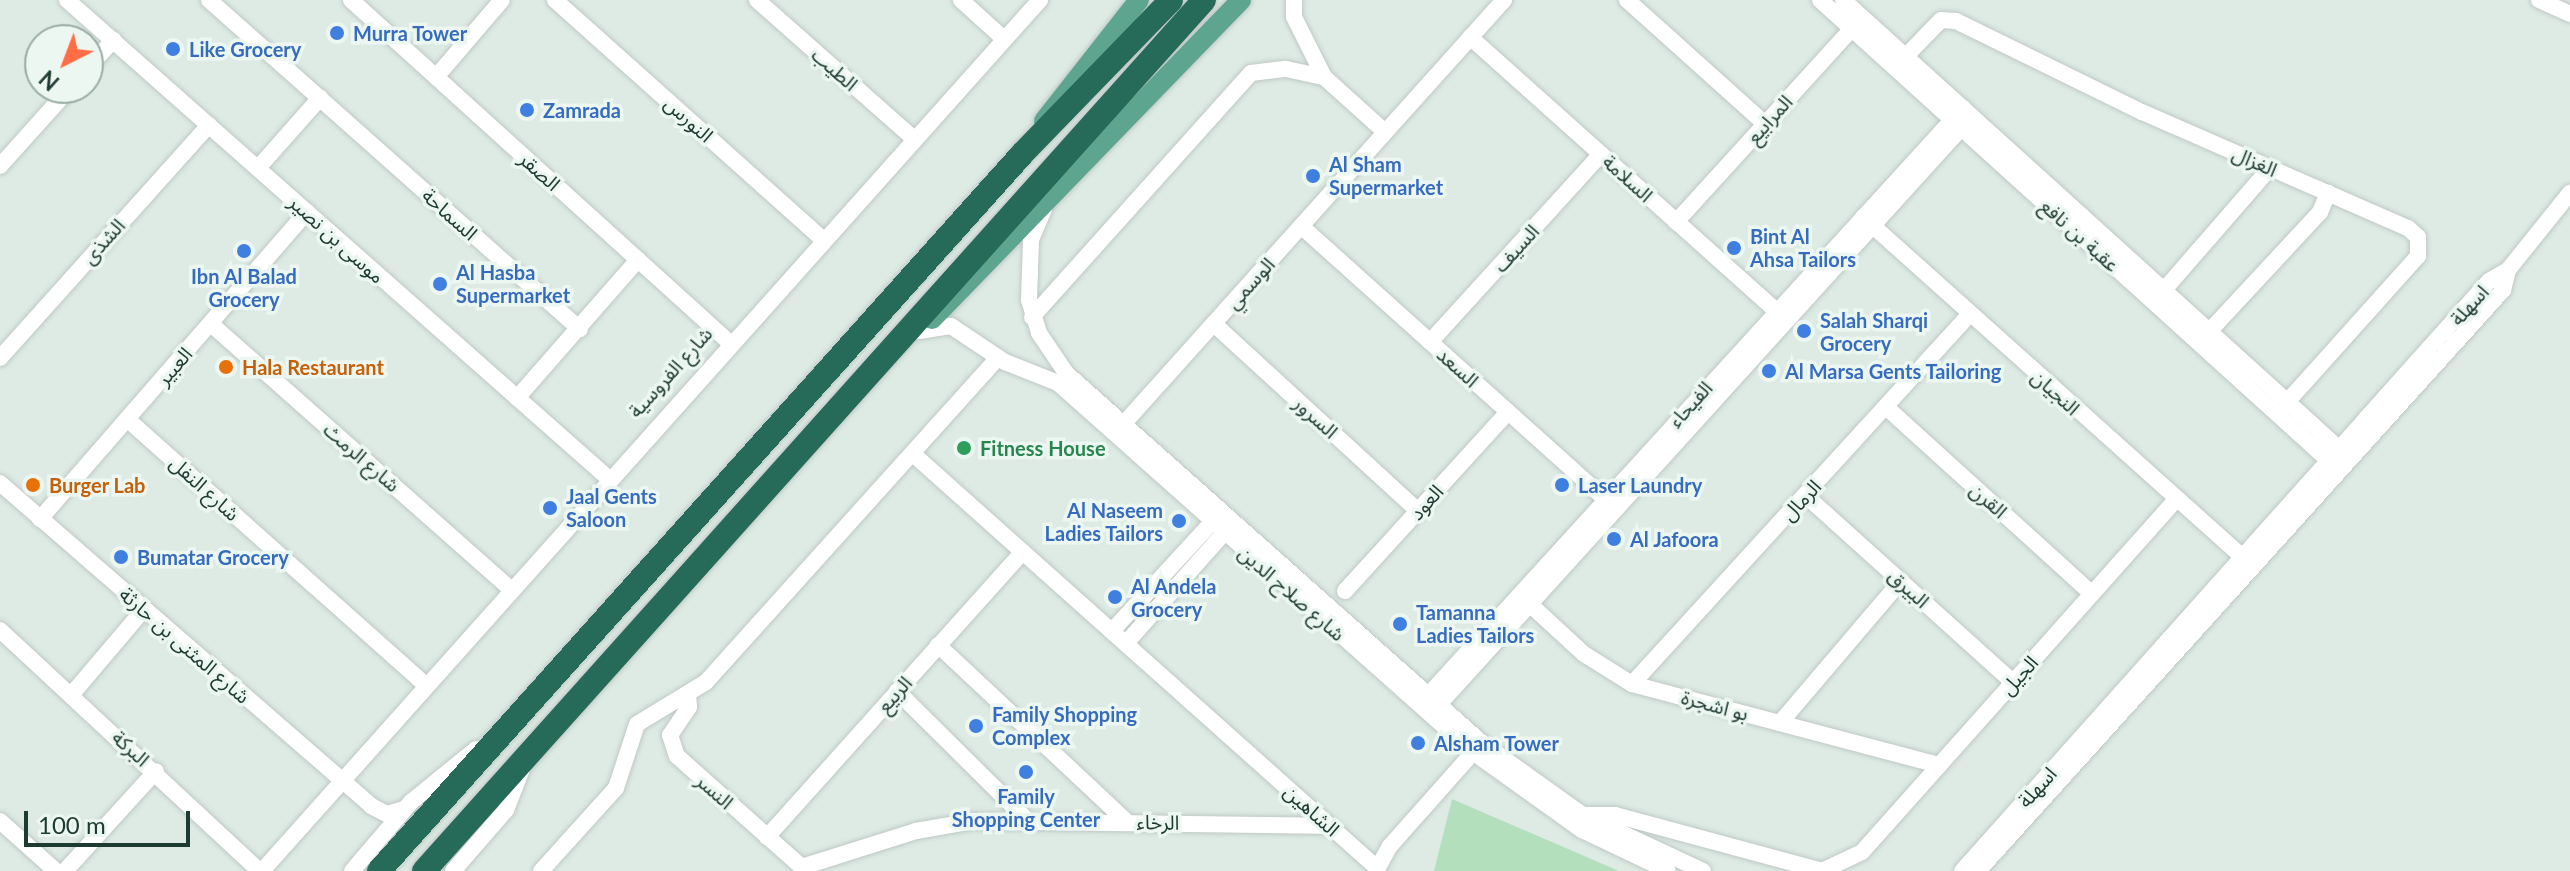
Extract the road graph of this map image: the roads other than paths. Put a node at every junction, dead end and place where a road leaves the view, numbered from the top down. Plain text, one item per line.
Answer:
1 (67, 0) edge
2 (209, 0) edge
3 (351, 0) edge
4 (502, 0) edge
5 (555, 0) edge
6 (757, 0) edge
7 (961, 0) edge
8 (1040, 0) edge
9 (1130, 0) edge
10 (1139, 0) edge
11 (1171, 0) edge
12 (1204, 0) edge
13 (1241, 0) edge
14 (1294, 0) edge
15 (1504, 0) edge
16 (1627, 0) edge
17 (1820, 0) edge
18 (1843, 0) edge
19 (2548, 2) edge
20 (2570, 14) edge
21 (1857, 23) junction
22 (1470, 37) junction
23 (1004, 39) junction
24 (113, 40) junction
25 (1102, 42) junction
26 (104, 50) edge
27 (1906, 56) junction
28 (436, 77) junction
29 (1324, 77) junction
30 (320, 98) junction
31 (56, 104) edge
32 (1963, 118) junction
33 (1765, 124) junction
34 (209, 125) junction
35 (1385, 132) junction
36 (913, 138) junction
37 (1022, 154) junction
38 (1601, 154) junction
39 (0, 166) edge
40 (2271, 167) junction
41 (258, 168) junction
42 (2328, 193) junction
43 (2570, 193) edge
44 (1053, 197) junction
45 (307, 212) junction
46 (1866, 220) junction
47 (1676, 222) junction
48 (1301, 226) junction
49 (823, 240) junction
50 (638, 260) junction
51 (2164, 290) junction
52 (1780, 314) junction
53 (1969, 315) junction
54 (1032, 317) junction
55 (211, 324) junction
56 (1214, 324) junction
57 (580, 329) junction
58 (919, 331) junction
59 (2204, 337) junction
60 (1430, 342) junction
61 (730, 343) junction
62 (0, 358) edge
63 (998, 358) junction
64 (1054, 359) junction
65 (1044, 375) junction
66 (850, 391) junction
67 (517, 398) junction
68 (2287, 402) junction
69 (1886, 407) junction
70 (1508, 412) junction
71 (127, 419) junction
72 (1119, 429) junction
73 (913, 454) junction
74 (2340, 460) junction
75 (608, 478) junction
76 (0, 483) edge
77 (1805, 495) junction
78 (2176, 499) junction
79 (1610, 503) junction
80 (1418, 511) junction
81 (40, 519) junction
82 (1223, 523) junction
83 (1023, 552) junction
84 (2247, 562) junction
85 (1901, 581) junction
86 (512, 590) junction
87 (1345, 591) dead end
88 (2092, 594) junction
89 (1523, 599) junction
90 (144, 609) junction
91 (0, 630) edge
92 (1112, 631) junction
93 (1126, 643) junction
94 (938, 645) junction
95 (572, 661) junction
96 (2013, 682) junction
97 (1632, 684) junction
98 (426, 685) junction
99 (897, 691) junction
100 (72, 694) junction
101 (688, 695) junction
102 (1430, 704) junction
103 (1780, 723) junction
104 (1478, 748) junction
105 (525, 759) junction
106 (1939, 765) junction
107 (156, 771) junction
108 (343, 782) junction
109 (371, 806) junction
110 (404, 809) junction
111 (1026, 819) junction
112 (0, 821) edge
113 (1126, 821) junction
114 (1580, 821) junction
115 (1330, 826) junction
116 (767, 837) junction
117 (371, 846) junction
118 (1862, 852) junction
119 (804, 869) edge
120 (1377, 870) edge
121 (56, 871) edge
122 (65, 871) edge
123 (260, 871) edge
124 (352, 871) edge
125 (379, 871) edge
126 (424, 871) edge
127 (453, 871) edge
128 (541, 871) edge
129 (1668, 871) edge
130 (1703, 871) edge
131 (1822, 871) edge
132 (1861, 871) edge
133 (1962, 871) edge
134 (1978, 871) edge

1 - 24 street, موسى بن نصير
2 - 30 street, السماحة
3 - 28 street, الصقر
4 - 28 street
5 - 49 street, النورس
6 - 36 street, الطيب
7 - 23 street
8 - 23 street, شارع الفروسية
9 - 25 street
10 - 25 main road
11 - 37 highway
12 - 66 highway
13 - 44 main road
14 - 29 street
15 - 22 street, الوسمي
16 - 33 street
17 - 21 street, عقبة بن نافع
18 - 21 street, عقبة بن نافع
19 - 20 street
21 - 27 street, عقبة بن نافع
21 - 32 street, عقبة بن نافع
21 - 33 street, المرابيع
22 - 35 street, الوسمي
22 - 38 street, السلامة
23 - 36 street, شارع الفروسية
24 - 26 street
24 - 34 street, موسى بن نصير
25 - 37 main road
27 - 32 street, عقبة بن نافع
27 - 40 street, الغزال
28 - 50 street, الصقر
29 - 35 street
29 - 54 street
30 - 41 street
30 - 57 street, السماحة
31 - 39 street
32 - 46 street, الفيحاء
32 - 51 street, عقبة بن نافع
32 - 59 street, عقبة بن نافع
33 - 47 street, المرابيع
34 - 41 street, موسى بن نصير
34 - 62 street, الشذى
35 - 48 street, الوسمي
36 - 49 street, شارع الفروسية
37 - 95 highway
38 - 47 street, السلامة
38 - 60 street, السيف
40 - 42 street, الغزال
40 - 51 street
41 - 45 street, موسى بن نصير
42 - 59 street
42 - 68 street, الغزال
43 - 74 street, اسهلة
44 - 54 street, شارع صلاح الدين
44 - 58 main road
45 - 55 street, العبير
45 - 67 street, موسى بن نصير
46 - 52 street, الفيحاء
46 - 53 street, النجيان
47 - 52 street, السلامة
48 - 56 street, الوسمي
48 - 60 street, السعد
49 - 61 street, شارع الفروسية
50 - 57 street
50 - 61 street, الصقر
51 - 59 street, عقبة بن نافع
52 - 79 street, الفيحاء
53 - 69 street, الرمال
53 - 78 street, النجيان
54 - 64 street, شارع صلاح الدين
55 - 71 street, العبير
55 - 86 street, شارع الرمث
56 - 72 street, الوسمي
56 - 80 street, السرور
57 - 67 street
58 - 63 street, شارع صلاح الدين
58 - 66 main road
59 - 68 street, عقبة بن نافع
59 - 74 street, عقبة بن نافع
60 - 70 street, السعد
61 - 75 street, شارع الفروسية
63 - 65 street, شارع صلاح الدين
63 - 73 street
64 - 65 street
64 - 72 street, شارع صلاح الدين
65 - 72 street, شارع صلاح الدين
66 - 105 highway
67 - 75 street, موسى بن نصير
68 - 74 street, عقبة بن نافع
69 - 77 street, الرمال
69 - 88 street, القرن
70 - 79 street, السعد
70 - 80 street, العود
71 - 81 street, العبير
71 - 98 street, شارع النفل
72 - 82 street, شارع صلاح الدين
73 - 83 street, الشاهين
73 - 101 street
74 - 84 street, اسهلة
75 - 86 street, شارع الفروسية
76 - 81 street, شارع المثنى بن حارثة
77 - 85 street, البيرق
77 - 97 street, الرمال
78 - 84 street, النجيان
78 - 88 street, الجيل
79 - 89 street, الفيحاء
80 - 87 street, العود
81 - 90 street, شارع المثنى بن حارثة
82 - 92 street
82 - 93 street
82 - 102 street, شارع صلاح الدين
83 - 92 street, الشاهين
83 - 94 street, الربيع
84 - 133 street, اسهلة
84 - 134 street, اسهلة
85 - 96 street, البيرق
85 - 103 street
86 - 98 street, شارع الفروسية
88 - 96 street, الجيل
89 - 97 street, بو اشجرة
89 - 102 street, الفيحاء
90 - 100 street
90 - 108 street, شارع المثنى بن حارثة
91 - 100 street, البركة
92 - 93 street, الشاهين
93 - 115 street, الشاهين
94 - 99 street, الربيع
94 - 113 street
95 - 110 street
95 - 125 highway
96 - 106 street, الجيل
97 - 103 street, بو اشجرة
98 - 108 street, شارع الفروسية
99 - 111 street
99 - 116 street, الربيع
100 - 107 street, البركة
101 - 116 street, النسر
101 - 128 street
102 - 104 street, شارع صلاح الدين
103 - 106 street, بو اشجرة
104 - 114 street, شارع صلاح الدين
104 - 120 street, الشاهين
105 - 126 highway
105 - 127 street
106 - 118 street, الجيل
107 - 122 street
107 - 123 street, البركة
108 - 109 street, شارع المثنى بن حارثة
108 - 123 street, شارع الفروسية
109 - 110 street
109 - 117 street
110 - 117 street
111 - 113 street, الرخاء
111 - 119 street, الرخاء
112 - 121 street
113 - 115 street, الرخاء
114 - 129 street, شارع صلاح الدين
114 - 130 street, شارع صلاح الدين
114 - 131 street
115 - 120 street, الشاهين
116 - 119 street, النسر
117 - 124 street
118 - 131 street, الجيل
118 - 132 street

